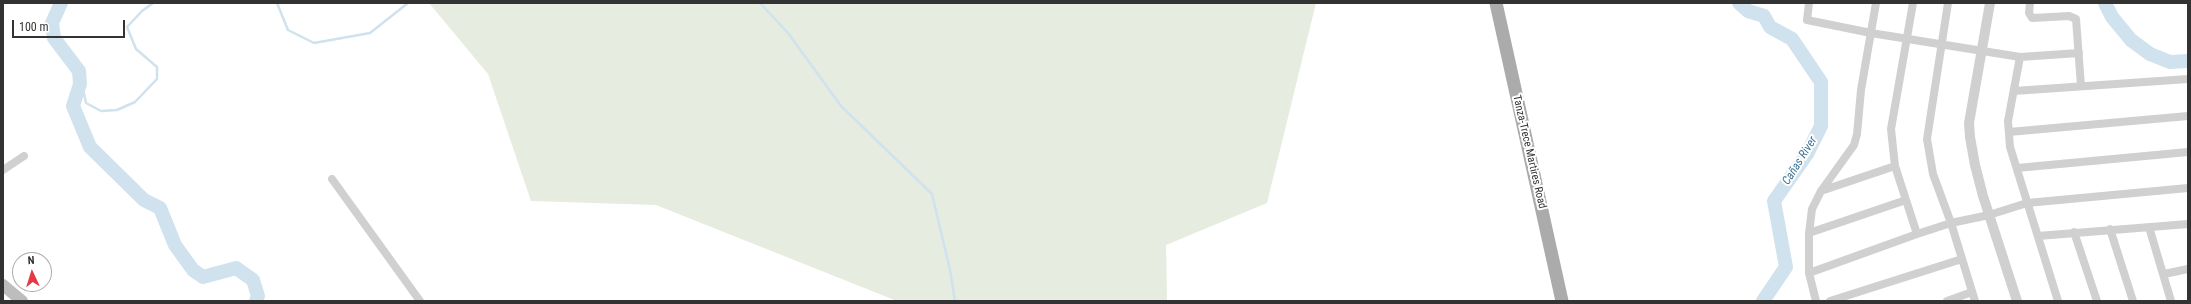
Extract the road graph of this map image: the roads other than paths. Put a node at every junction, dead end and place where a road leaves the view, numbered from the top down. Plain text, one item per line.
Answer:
1 (1496, 3) edge
2 (1808, 3) edge
3 (1876, 3) edge
4 (1913, 3) edge
5 (1948, 3) edge
6 (1990, 3) edge
7 (2030, 3) edge
8 (1871, 33) junction
9 (1907, 38) junction
10 (1940, 44) junction
11 (1982, 51) junction
12 (2079, 53) junction
13 (2020, 57) junction
14 (2188, 79) edge
15 (2081, 86) junction
16 (2014, 91) junction
17 (2188, 116) edge
18 (2009, 132) junction
19 (2188, 152) edge
20 (24, 156) dead end
21 (1895, 166) junction
22 (2017, 168) junction
23 (3, 170) edge
24 (332, 179) dead end
25 (2188, 188) edge
26 (1821, 191) junction
27 (1906, 200) junction
28 (2027, 203) junction
29 (1990, 215) junction
30 (1952, 223) junction
31 (2188, 224) edge
32 (2149, 227) junction
33 (2110, 229) junction
34 (2074, 232) junction
35 (1809, 233) junction
36 (1917, 234) junction
37 (2038, 236) junction
38 (1962, 259) junction
39 (2188, 269) edge
40 (1809, 273) junction
41 (2164, 274) junction
42 (3, 285) edge
43 (1972, 292) junction
44 (22, 301) edge
45 (420, 301) edge
46 (1562, 301) edge
47 (1816, 301) edge
48 (1830, 301) edge
49 (1948, 301) edge
50 (1975, 301) edge
51 (2017, 301) edge
52 (2058, 301) edge
53 (2097, 301) edge
54 (2133, 301) edge
55 (2172, 301) edge

1 - 46 main road, Tanza-Trece Martires Road
2 - 8 street
3 - 8 street
4 - 9 street
5 - 10 street
6 - 11 street
7 - 12 street
8 - 9 street
8 - 26 street
9 - 10 street
9 - 21 street
10 - 11 street
10 - 30 street
11 - 13 street
11 - 29 street
12 - 13 street
12 - 15 street
13 - 16 street
14 - 15 street
15 - 16 street
16 - 18 street
17 - 18 street
18 - 22 street
19 - 22 street
20 - 23 street
21 - 26 street
21 - 27 street
22 - 28 street
24 - 45 street
25 - 28 street
26 - 35 street
27 - 35 street
27 - 36 street
28 - 29 street
28 - 37 street
29 - 30 street
29 - 51 street
30 - 36 street
30 - 38 street
31 - 32 street
32 - 33 street
32 - 41 street
33 - 34 street
33 - 54 street
34 - 37 street
34 - 53 street
35 - 40 street
36 - 40 street
37 - 52 street
38 - 43 street
38 - 48 street
39 - 41 street
40 - 47 street
41 - 55 street
42 - 44 main road
43 - 49 street
43 - 50 street

